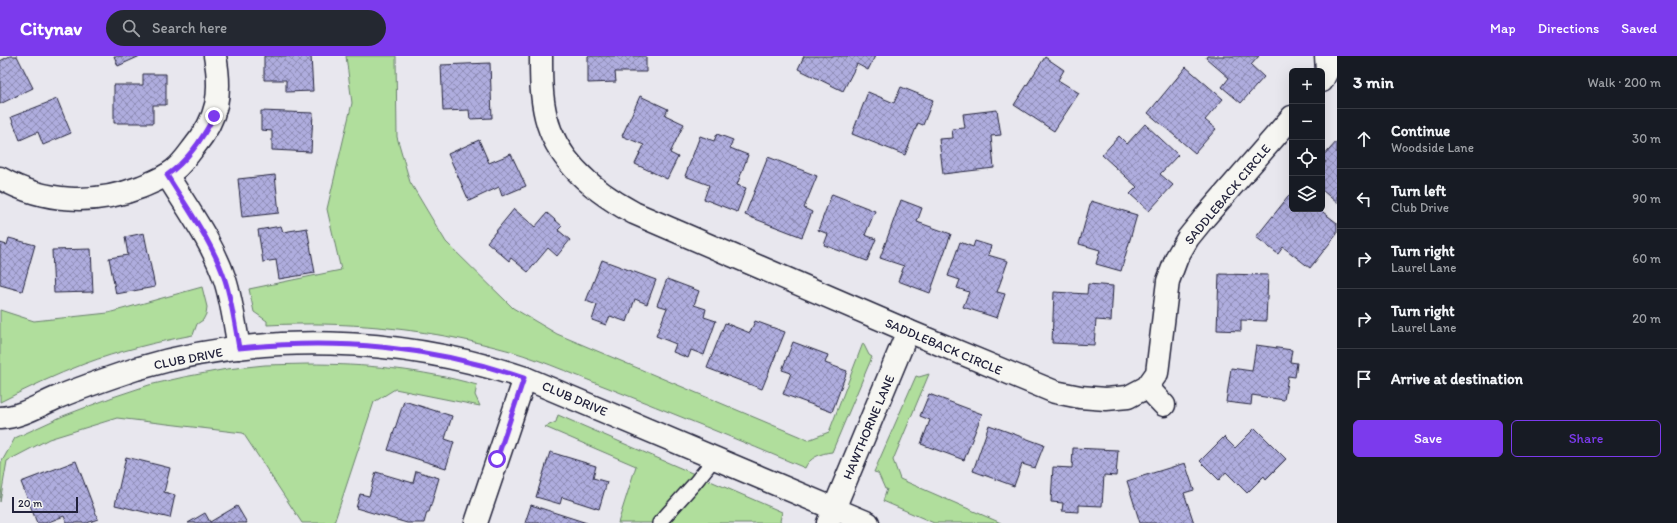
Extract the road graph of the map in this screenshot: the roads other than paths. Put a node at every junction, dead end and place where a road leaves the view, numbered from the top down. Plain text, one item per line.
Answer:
1 (215, 56) edge
2 (541, 56) edge
3 (1330, 58) edge
4 (1325, 75) edge
5 (1289, 120) edge
6 (167, 175) junction
7 (0, 178) edge
8 (908, 331) junction
9 (239, 348) junction
10 (524, 378) junction
11 (1147, 387) junction
12 (1164, 406) dead end
13 (6, 418) edge
14 (0, 435) edge
15 (715, 458) junction
16 (831, 516) edge
17 (476, 523) edge
18 (659, 523) edge
19 (868, 523) edge

1 - 6 street
2 - 8 street, SADDLEBACK CIRCLE
3 - 4 street
5 - 11 street, SADDLEBACK CIRCLE
6 - 7 street
6 - 9 street
8 - 11 street, SADDLEBACK CIRCLE
8 - 16 street, HAWTHORNE LANE
9 - 10 street, CLUB DRIVE
9 - 13 street, CLUB DRIVE
10 - 15 street, CLUB DRIVE
10 - 17 street
11 - 12 street
13 - 14 street, CLUB DRIVE
15 - 16 street, CLUB DRIVE
15 - 18 lane
16 - 19 street, CLUB DRIVE

